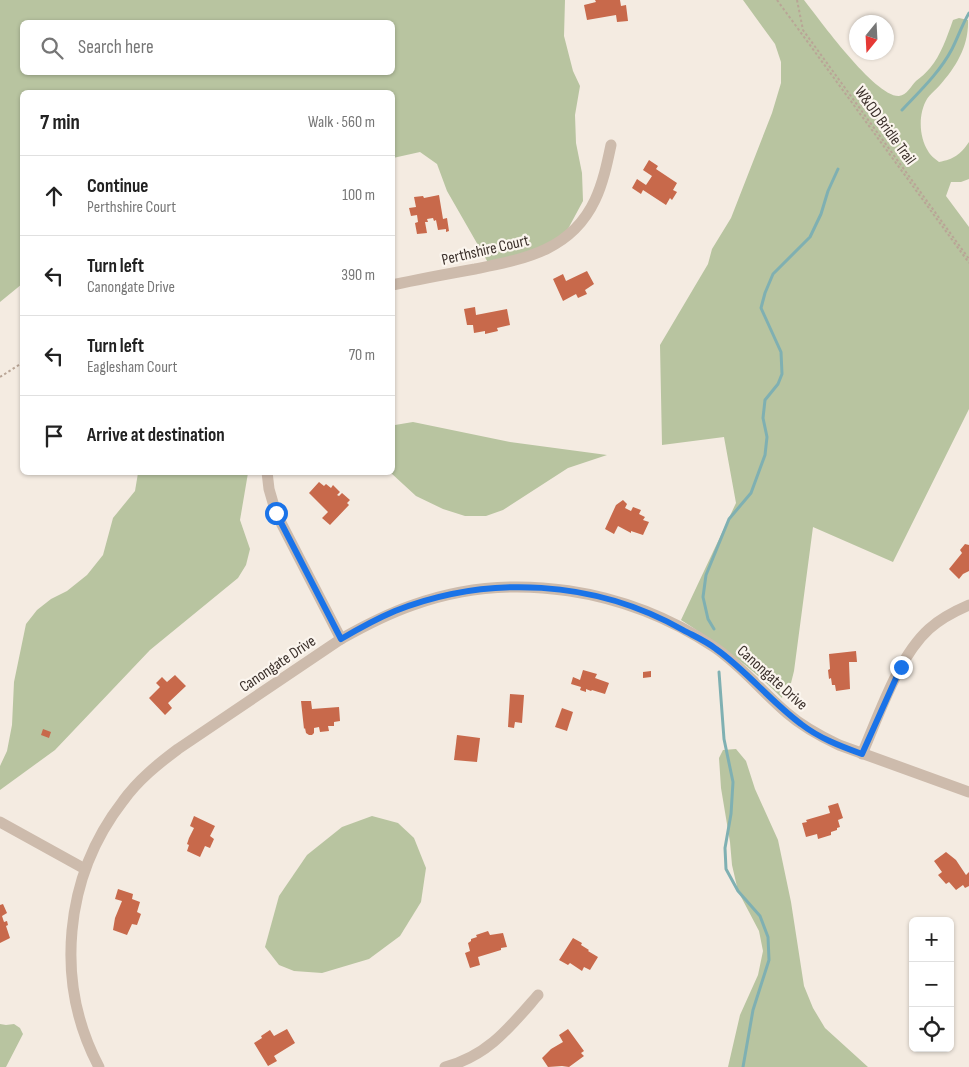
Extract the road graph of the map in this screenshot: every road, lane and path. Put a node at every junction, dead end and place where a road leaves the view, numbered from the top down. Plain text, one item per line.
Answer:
1 (777, 0) edge
2 (797, 0) edge
3 (802, 31) junction
4 (611, 145) dead end
5 (969, 259) edge
6 (969, 263) edge
7 (395, 284) edge
8 (20, 364) edge
9 (0, 377) edge
10 (267, 475) edge
11 (969, 605) edge
12 (341, 639) junction
13 (862, 754) junction
14 (969, 792) edge
15 (0, 822) edge
16 (85, 869) junction
17 (538, 996) dead end
18 (99, 1067) edge
19 (445, 1067) edge

1 - 3 path
2 - 3 path, W&OD Bridle Trail
3 - 5 path, W&OD Bridle Trail
3 - 6 path
4 - 7 street, Perthshire Court
8 - 9 path
10 - 12 street
11 - 13 street
12 - 13 street, Canongate Drive
12 - 16 street, Canongate Drive
13 - 14 street, Canongate Drive
15 - 16 street
16 - 18 street, Canongate Drive
17 - 19 street

